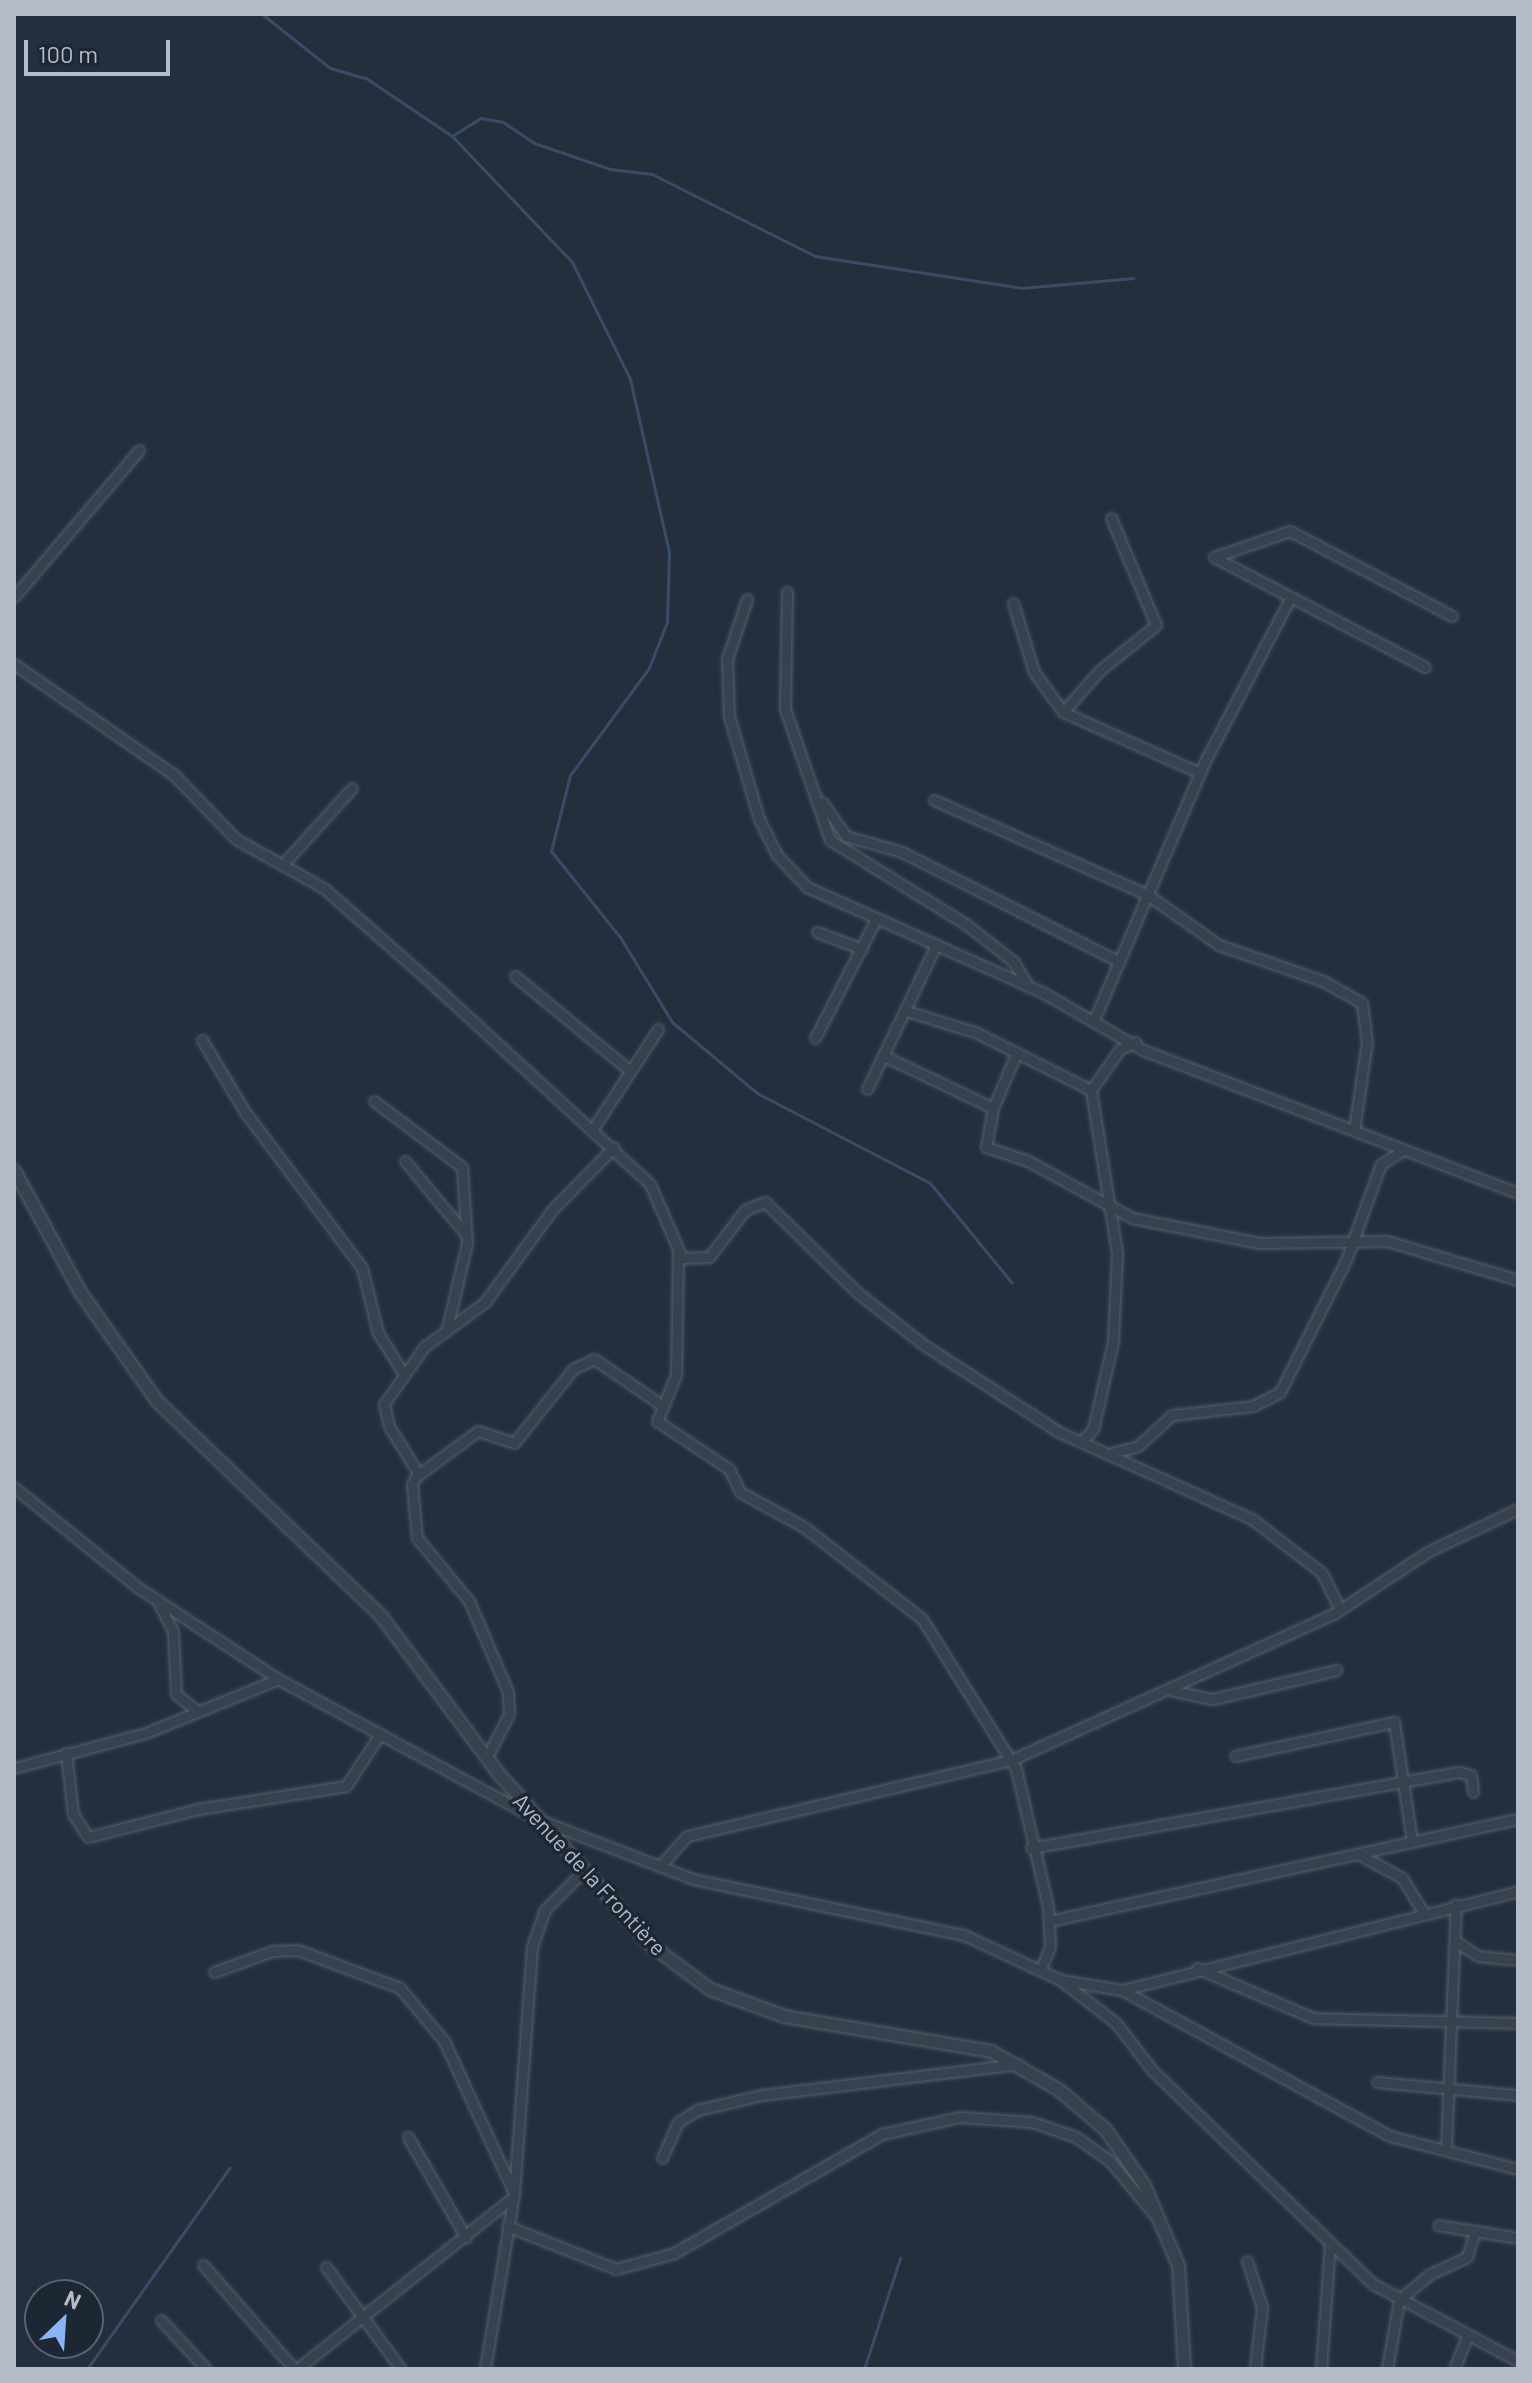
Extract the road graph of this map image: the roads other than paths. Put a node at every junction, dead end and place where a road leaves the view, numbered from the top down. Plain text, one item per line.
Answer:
1 (139, 450) dead end
2 (1111, 518) dead end
3 (787, 592) dead end
4 (14, 597) edge
5 (747, 599) dead end
6 (1289, 600) junction
7 (1013, 603) dead end
8 (1452, 616) dead end
9 (14, 664) edge
10 (1425, 667) dead end
11 (1063, 712) junction
12 (1200, 773) junction
13 (352, 788) dead end
14 (819, 796) junction
15 (934, 800) dead end
16 (284, 863) junction
17 (1148, 895) junction
18 (875, 921) junction
19 (817, 932) dead end
20 (936, 945) junction
21 (862, 949) junction
22 (1120, 962) junction
23 (515, 976) dead end
24 (1028, 986) junction
25 (907, 1011) junction
26 (1094, 1020) junction
27 (658, 1029) dead end
28 (815, 1038) dead end
29 (202, 1040) dead end
30 (1136, 1042) junction
31 (1016, 1054) junction
32 (884, 1056) junction
33 (629, 1070) junction
34 (867, 1089) dead end
35 (1091, 1090) junction
36 (374, 1101) dead end
37 (993, 1108) junction
38 (592, 1130) junction
39 (1354, 1130) junction
40 (614, 1147) junction
41 (1403, 1150) junction
42 (405, 1161) dead end
43 (14, 1170) edge
44 (1518, 1193) edge
45 (1106, 1204) junction
46 (466, 1234) junction
47 (1354, 1237) junction
48 (678, 1253) junction
49 (1518, 1280) edge
50 (447, 1328) junction
51 (403, 1373) junction
52 (663, 1406) junction
53 (1081, 1442) junction
54 (1112, 1453) junction
55 (418, 1475) junction
56 (14, 1487) edge
57 (26, 1500) junction
58 (14, 1508) edge
59 (1518, 1509) edge
60 (158, 1602) junction
61 (1340, 1610) junction
62 (1337, 1670) dead end
63 (278, 1679) junction
64 (1174, 1691) junction
65 (198, 1712) junction
66 (380, 1734) junction
67 (66, 1753) junction
68 (1235, 1756) dead end
69 (487, 1757) junction
70 (1011, 1760) junction
71 (14, 1768) edge
72 (1405, 1784) junction
73 (1473, 1792) dead end
74 (537, 1819) junction
75 (1518, 1819) edge
76 (1412, 1841) junction
77 (1031, 1848) junction
78 (1357, 1853) junction
79 (660, 1866) junction
80 (583, 1871) junction
81 (1518, 1891) edge
82 (1456, 1904) junction
83 (1423, 1912) junction
84 (1049, 1921) junction
85 (1457, 1942) junction
86 (1518, 1960) edge
87 (1041, 1968) junction
88 (1194, 1968) junction
89 (214, 1972) dead end
90 (1061, 1980) junction
91 (1122, 1990) junction
92 (1452, 2019) junction
93 (1518, 2023) edge
94 (1018, 2064) junction
95 (1377, 2082) dead end
96 (1446, 2089) junction
97 (1518, 2095) edge
98 (408, 2137) dead end
99 (1446, 2149) junction
100 (662, 2158) dead end
101 (1518, 2169) edge
102 (514, 2195) junction
103 (1438, 2225) dead end
104 (507, 2226) junction
105 (1475, 2231) junction
106 (1167, 2232) junction
107 (466, 2238) junction
108 (1518, 2238) edge
109 (1330, 2244) junction
110 (1247, 2261) dead end
111 (203, 2265) dead end
112 (326, 2267) dead end
113 (1399, 2300) junction
114 (365, 2313) junction
115 (161, 2320) dead end
116 (1467, 2336) junction
117 (1518, 2361) edge
118 (206, 2369) edge
119 (295, 2369) edge
120 (401, 2369) edge
121 (485, 2369) edge
122 (1184, 2369) edge
123 (1255, 2369) edge
124 (1321, 2369) edge
125 (1387, 2369) edge
126 (1454, 2369) edge

1 - 4 street
2 - 11 street
3 - 14 street
5 - 18 street
6 - 8 street
6 - 10 street
6 - 12 street
7 - 11 street
9 - 16 street
11 - 12 street
12 - 17 street
13 - 16 street
14 - 22 street
14 - 24 street
15 - 17 street
16 - 38 street
17 - 22 street
17 - 39 street
18 - 20 street
18 - 21 street
19 - 21 street
20 - 24 street
20 - 25 street
21 - 28 street
22 - 26 street
23 - 33 street
24 - 26 street
25 - 31 street
25 - 32 street
26 - 30 street
27 - 33 street
29 - 51 street
30 - 35 street
30 - 39 street
31 - 35 street
31 - 37 street
32 - 34 street
32 - 37 street
33 - 38 street
35 - 45 street
36 - 46 street
37 - 45 street
38 - 40 street
39 - 41 street
40 - 48 street
40 - 50 street
41 - 44 street
41 - 47 street
42 - 46 street
43 - 69 street, Avenue de la Frontière
45 - 47 street
45 - 53 street
46 - 50 street
47 - 49 street
47 - 54 street
48 - 52 street
48 - 53 street
50 - 51 street
51 - 55 street
52 - 55 street
52 - 70 street
53 - 54 street
54 - 61 street
55 - 69 street
56 - 57 street
57 - 58 street
57 - 60 street
59 - 61 street
60 - 63 street
60 - 65 street
61 - 64 street
62 - 64 street
63 - 65 street
63 - 66 street
64 - 70 street
65 - 67 street
66 - 67 street
66 - 74 street
67 - 71 street
68 - 72 street
69 - 74 street, Avenue de la Frontière
70 - 77 street
70 - 79 street
72 - 73 street
72 - 76 street
72 - 77 street
74 - 79 street
74 - 80 street, Avenue de la Frontière
75 - 76 street
76 - 78 street
77 - 84 street
78 - 83 street
78 - 84 street
79 - 87 street
80 - 94 street, Avenue de la Frontière
80 - 102 street
81 - 82 street
82 - 83 street
82 - 85 street
83 - 88 street
84 - 87 street
85 - 86 street
85 - 92 street
87 - 90 street
88 - 91 street
88 - 92 street
89 - 102 street
90 - 91 street
90 - 109 street
91 - 99 street
92 - 93 street
92 - 96 street
94 - 100 street
94 - 106 street, Avenue de la Frontière
95 - 96 street
96 - 97 street
96 - 99 street
98 - 107 street
99 - 101 street
102 - 104 street
102 - 107 street
103 - 105 street
104 - 106 street
104 - 121 street
105 - 108 street
105 - 113 street
106 - 122 street, Avenue de la Frontière
107 - 114 street
109 - 113 street
109 - 124 street
110 - 123 street
111 - 119 street
112 - 114 street
113 - 116 street
113 - 125 street
114 - 119 street
114 - 120 street
115 - 118 street
116 - 117 street
116 - 126 street

